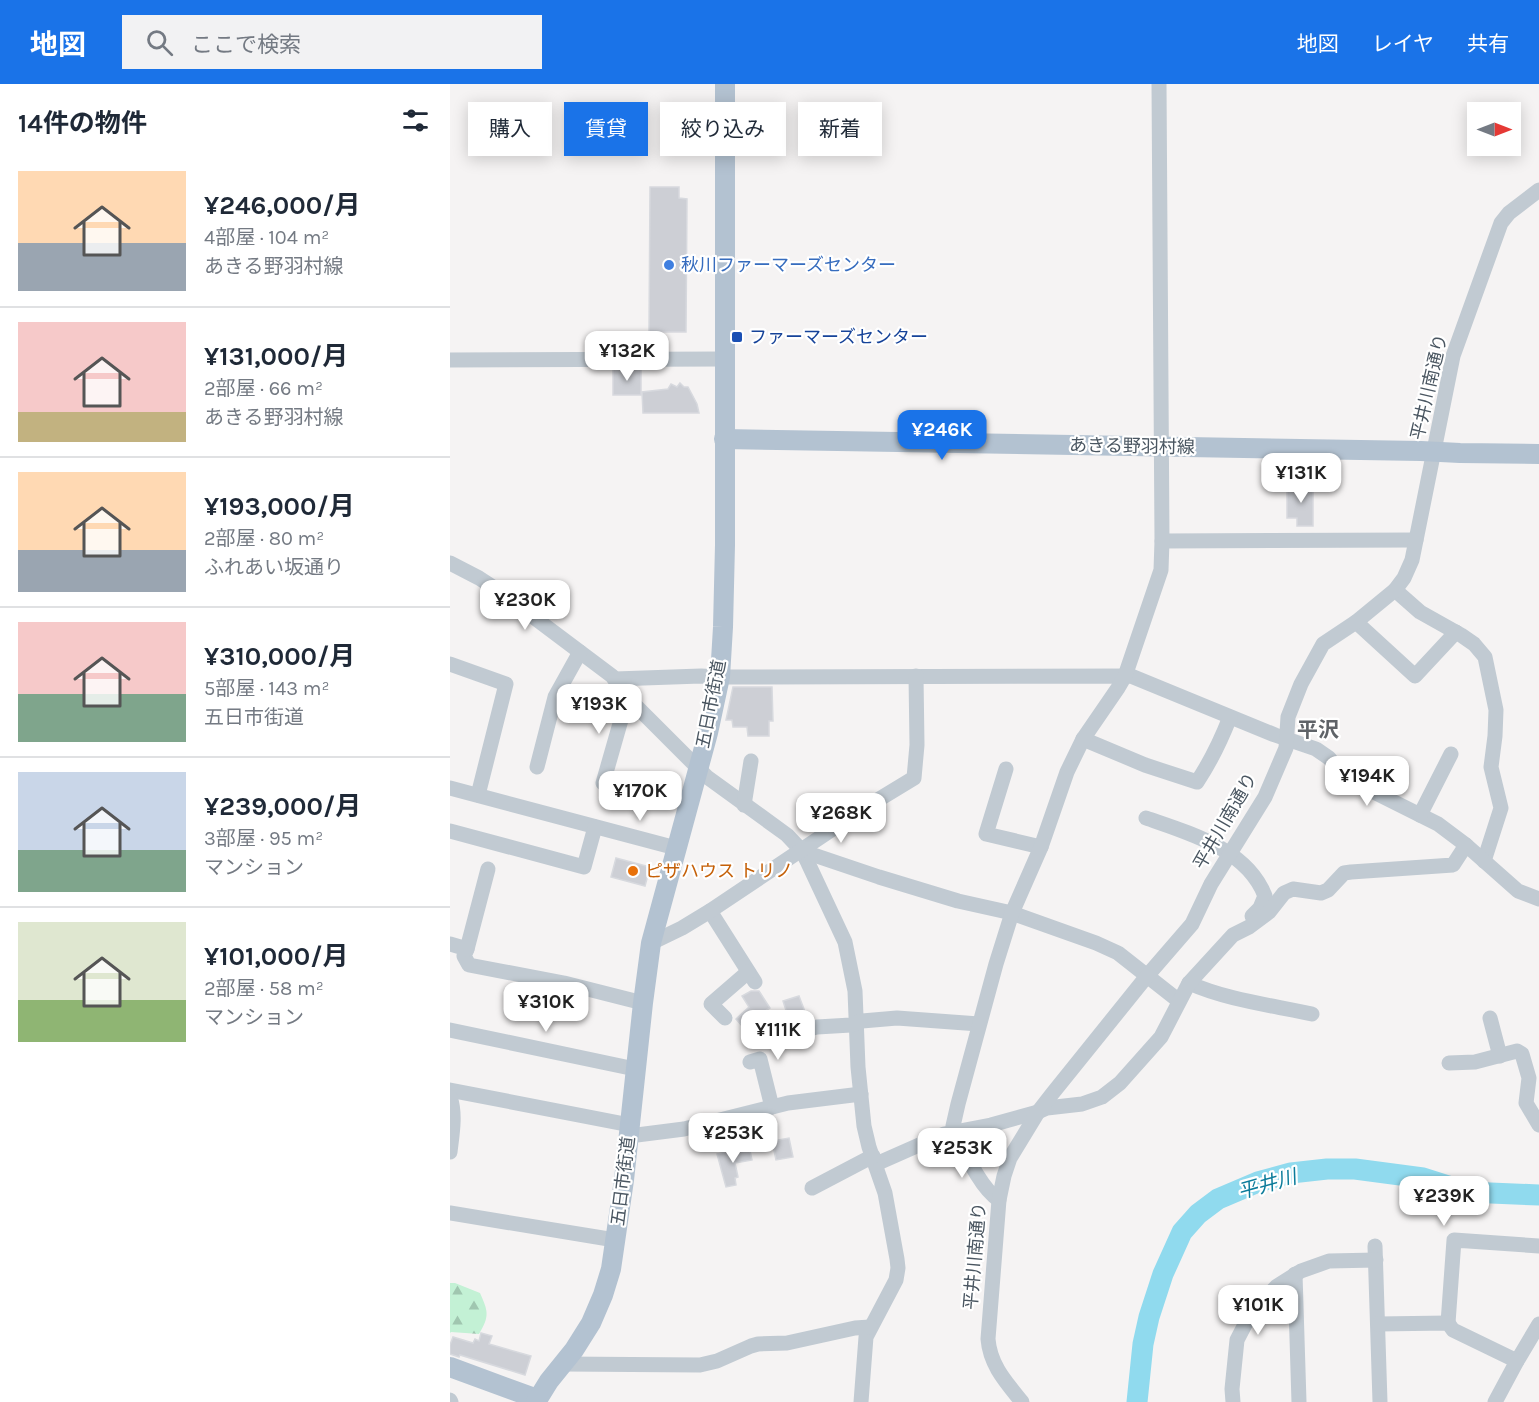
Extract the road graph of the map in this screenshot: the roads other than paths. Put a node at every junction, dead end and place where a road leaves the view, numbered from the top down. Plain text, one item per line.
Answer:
1 (725, 84) edge
2 (1159, 84) edge
3 (1539, 190) edge
4 (725, 359) junction
5 (450, 360) edge
6 (724, 439) junction
7 (1161, 447) junction
8 (1434, 452) junction
9 (1539, 454) edge
10 (1416, 540) junction
11 (1162, 541) junction
12 (450, 563) edge
13 (1395, 590) junction
14 (1356, 622) junction
15 (1456, 632) junction
16 (580, 652) junction
17 (450, 664) edge
18 (916, 676) junction
19 (1125, 676) junction
20 (720, 677) junction
21 (615, 679) junction
22 (629, 699) junction
23 (1230, 717) junction
24 (1083, 739) junction
25 (1287, 739) junction
26 (1451, 754) dead end
27 (751, 760) dead end
28 (537, 767) dead end
29 (698, 767) junction
30 (1006, 769) dead end
31 (603, 783) dead end
32 (450, 788) edge
33 (478, 795) junction
34 (744, 805) junction
35 (1420, 814) junction
36 (1146, 818) dead end
37 (595, 827) junction
38 (450, 831) edge
39 (1466, 845) junction
40 (1041, 847) junction
41 (676, 848) junction
42 (802, 851) junction
43 (1230, 855) junction
44 (1484, 861) junction
45 (489, 869) dead end
46 (1539, 899) edge
47 (710, 911) junction
48 (1012, 913) junction
49 (1233, 935) junction
50 (651, 943) junction
51 (450, 944) edge
52 (466, 949) junction
53 (1147, 976) junction
54 (1189, 983) junction
55 (1179, 1001) junction
56 (643, 1003) junction
57 (1312, 1014) dead end
58 (725, 1018) dead end
59 (1490, 1018) dead end
60 (856, 1023) junction
61 (980, 1024) junction
62 (450, 1030) edge
63 (792, 1034) dead end
64 (1500, 1056) junction
65 (750, 1062) dead end
66 (1449, 1063) dead end
67 (635, 1069) junction
68 (450, 1090) edge
69 (1533, 1090) edge
70 (861, 1094) junction
71 (450, 1097) edge
72 (772, 1107) junction
73 (1038, 1112) junction
74 (1539, 1125) edge
75 (629, 1131) junction
76 (955, 1132) junction
77 (450, 1152) edge
78 (874, 1160) junction
79 (812, 1188) dead end
80 (999, 1200) junction
81 (450, 1213) edge
82 (615, 1240) junction
83 (1539, 1246) edge
84 (1294, 1274) junction
85 (1448, 1323) junction
86 (1378, 1324) junction
87 (1539, 1324) edge
88 (870, 1328) junction
89 (1517, 1361) junction
90 (562, 1364) junction
91 (450, 1367) edge
92 (537, 1400) edge
93 (861, 1402) edge
94 (1022, 1402) edge
95 (1233, 1402) edge
96 (1299, 1402) edge
97 (1380, 1402) edge
98 (1495, 1402) edge

1 - 4 main road, 五日市街道
2 - 7 street
3 - 8 street, 平井川南通り
4 - 5 street
4 - 6 main road, 五日市街道
6 - 7 main road, あきる野羽村線
6 - 20 main road, 五日市街道
7 - 8 main road, あきる野羽村線
7 - 11 street
8 - 9 main road, あきる野羽村線
8 - 10 street, 平井川南通り
10 - 11 street
10 - 13 street, 平井川南通り
11 - 19 street
12 - 16 street
13 - 14 street, 平井川南通り
13 - 15 street
14 - 15 street
14 - 25 street, 平井川南通り
15 - 44 street
16 - 21 street
16 - 28 street
17 - 33 street
18 - 19 street
18 - 20 street
18 - 42 street
19 - 23 street
19 - 24 street
20 - 21 street
20 - 29 main road, 五日市街道
21 - 22 street
22 - 29 street
22 - 31 street
23 - 24 street
23 - 25 street
24 - 40 street
25 - 35 street
25 - 43 street, 平井川南通り
26 - 35 street
27 - 34 street
29 - 34 street
29 - 41 main road, 五日市街道
30 - 40 street
32 - 33 street
33 - 37 street
34 - 42 street
35 - 39 street
36 - 43 street
37 - 38 street
37 - 41 street
39 - 44 street
39 - 49 street
40 - 48 street
41 - 50 main road, 五日市街道
42 - 47 street
42 - 48 street
42 - 60 street
43 - 49 street
43 - 53 street, 平井川南通り
44 - 46 street
45 - 52 street
47 - 50 street
47 - 58 street
48 - 53 street
48 - 61 street
49 - 54 street
50 - 56 main road, 五日市街道
51 - 52 street
52 - 56 street
53 - 55 street
53 - 73 street, 平井川南通り
54 - 55 street
54 - 57 street
55 - 73 street
56 - 67 main road, 五日市街道
59 - 64 street
60 - 61 street
60 - 63 street
60 - 70 street
61 - 76 street
62 - 67 street
64 - 66 street
64 - 69 street
65 - 72 street
67 - 75 main road, 五日市街道
68 - 75 street
69 - 74 street
70 - 72 street
70 - 78 street
71 - 77 street
72 - 75 street
73 - 76 street
73 - 80 street, 平井川南通り
75 - 82 main road, 五日市街道
76 - 78 street
76 - 80 street
78 - 79 street
78 - 88 street
80 - 94 street, 平井川南通り
81 - 82 street
82 - 90 main road, 五日市街道
83 - 85 street
84 - 86 street
84 - 95 street
84 - 96 street
85 - 86 street
85 - 89 street
86 - 97 street
87 - 89 street
88 - 90 street
88 - 93 street
89 - 98 street
90 - 92 main road, 五日市街道
91 - 92 main road

